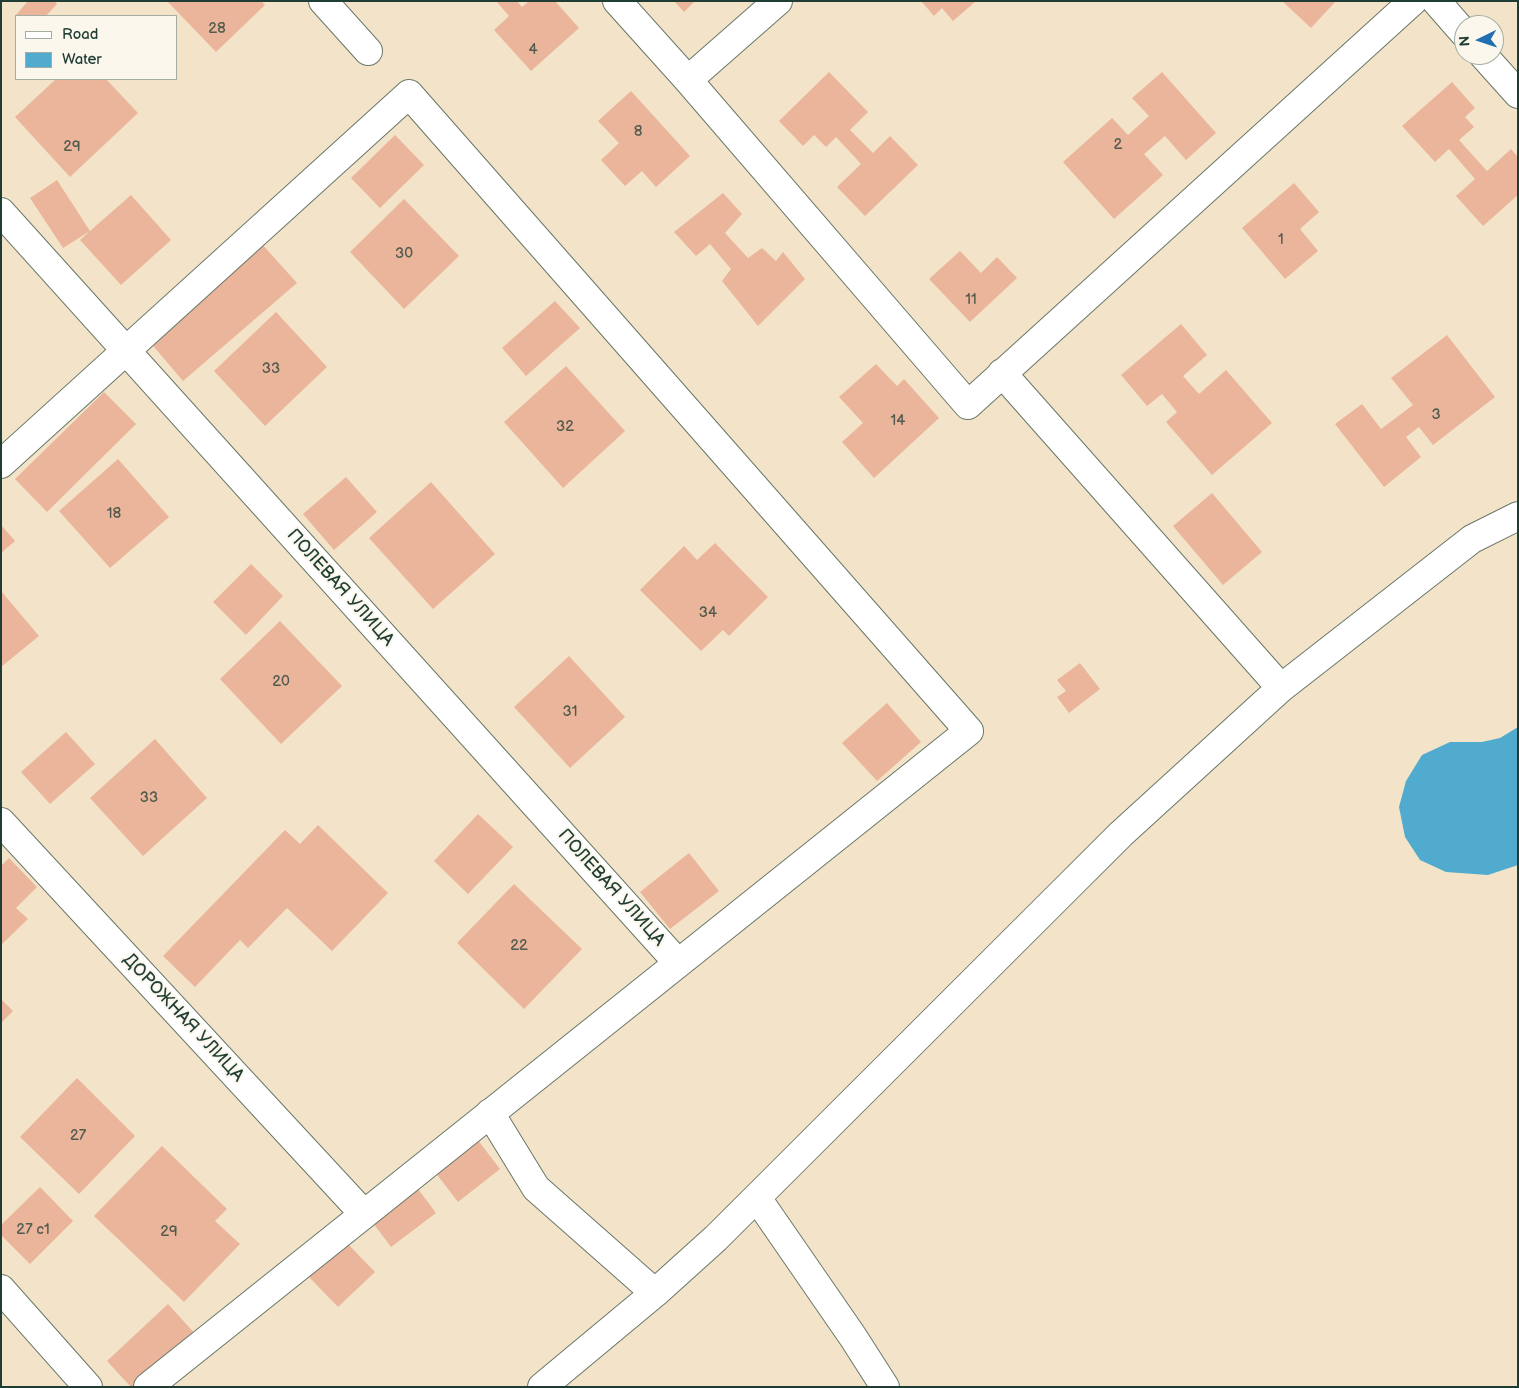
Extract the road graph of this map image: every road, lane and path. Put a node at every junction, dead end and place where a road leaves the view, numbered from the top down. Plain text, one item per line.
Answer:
1 (324, 1) edge
2 (617, 1) edge
3 (778, 1) edge
4 (1414, 1) edge
5 (1436, 1) edge
6 (1454, 22) edge
7 (368, 51) dead end
8 (1492, 65) edge
9 (688, 80) junction
10 (1518, 94) edge
11 (1, 212) edge
12 (126, 351) junction
13 (1002, 374) junction
14 (1, 464) edge
15 (1518, 516) edge
16 (1282, 688) junction
17 (1, 822) edge
18 (678, 963) junction
19 (490, 1113) junction
20 (757, 1198) junction
21 (364, 1214) junction
22 (1, 1288) edge
23 (655, 1293) junction
24 (88, 1387) edge
25 (148, 1387) edge
26 (542, 1387) edge
27 (885, 1387) edge

1 - 7 street
2 - 9 street
3 - 9 street
4 - 13 street
5 - 6 street
8 - 10 street
9 - 13 street
11 - 12 street, ПОЛЕВАЯ УЛИЦА
12 - 14 street
12 - 18 street, ПОЛЕВАЯ УЛИЦА
12 - 18 street
13 - 16 street
15 - 16 street
16 - 20 street
17 - 21 street, ДОРОЖНАЯ УЛИЦА
18 - 19 street
19 - 21 street
19 - 23 street
20 - 23 street
20 - 27 street
21 - 25 street
22 - 24 street
23 - 26 street

